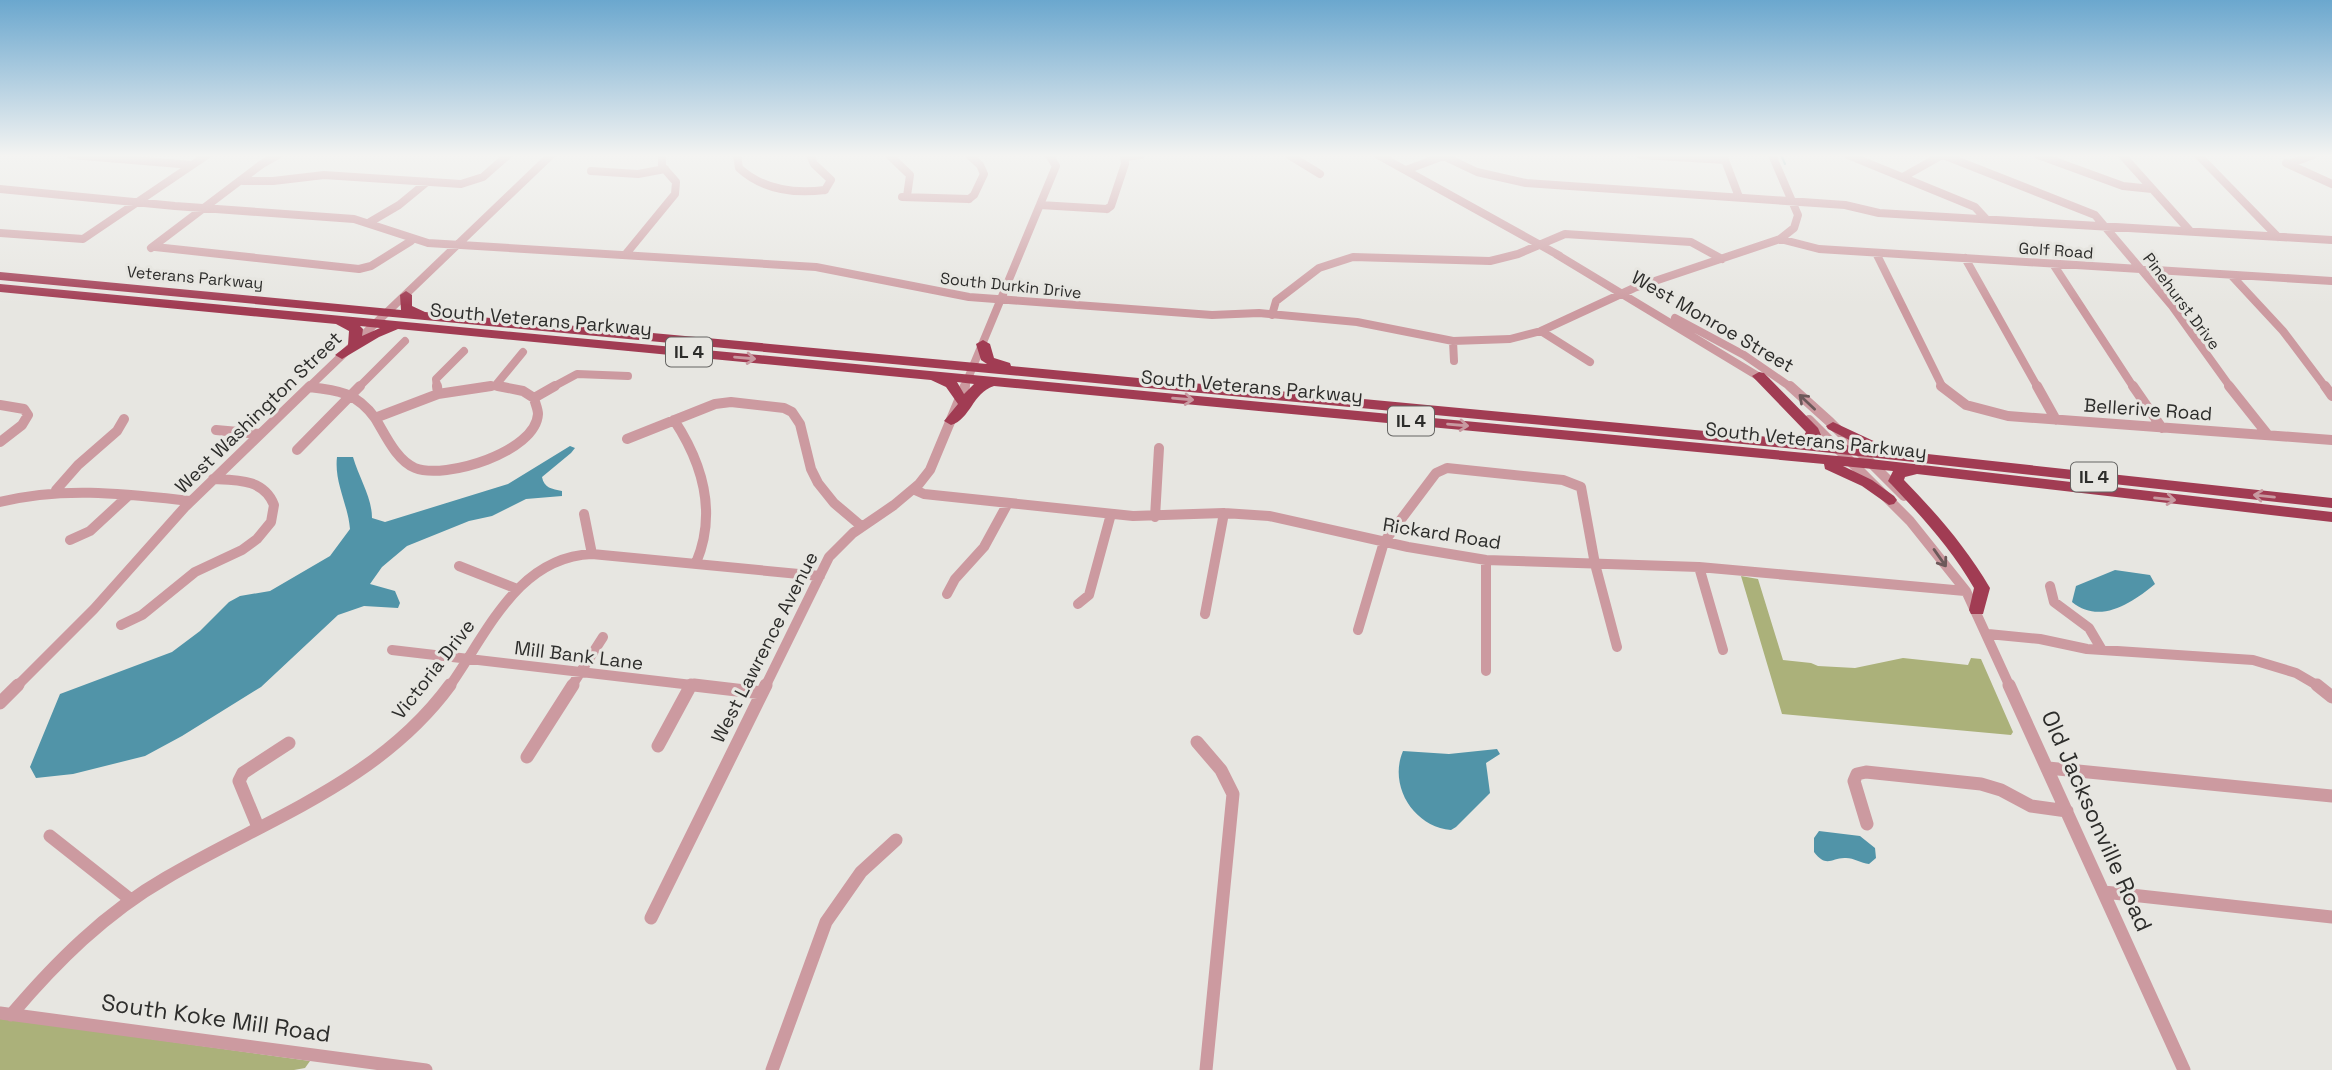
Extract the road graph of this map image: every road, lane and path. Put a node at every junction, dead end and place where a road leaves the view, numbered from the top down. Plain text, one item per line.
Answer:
1 (134, 205) edge
2 (177, 205) edge
3 (210, 205) edge
4 (399, 205) edge
5 (499, 205) edge
6 (667, 205) edge
7 (1040, 205) joint
8 (1111, 205) edge
9 (1468, 205) edge
10 (1794, 205) edge
11 (1844, 205) edge
12 (1970, 205) edge
13 (2071, 205) edge
14 (2166, 205) edge
15 (2247, 205) edge
16 (206, 208) junction
17 (1986, 219) junction
18 (370, 222) junction
19 (2105, 226) junction
20 (2190, 231) junction
21 (0, 233) edge
22 (2278, 237) junction
23 (1780, 239) junction
24 (2332, 240) edge
25 (411, 241) junction
26 (457, 245) junction
27 (1539, 245) junction
28 (1876, 253) junction
29 (625, 255) junction
30 (1965, 258) junction
31 (1722, 259) junction
32 (2053, 264) junction
33 (2142, 269) junction
34 (2231, 275) junction
35 (0, 276) edge
36 (2322, 280) junction
37 (2332, 281) edge
38 (0, 288) edge
39 (2332, 291) edge
40 (407, 293) junction
41 (1623, 293) junction
42 (1001, 300) junction
43 (353, 309) junction
44 (237, 310) junction
45 (387, 312) junction
46 (285, 314) junction
47 (1272, 315) junction
48 (487, 322) junction
49 (376, 323) junction
50 (409, 326) junction
51 (554, 328) junction
52 (1541, 331) junction
53 (405, 341) dead end
54 (1453, 341) junction
55 (354, 344) junction
56 (984, 344) junction
57 (464, 351) dead end
58 (523, 352) dead end
59 (342, 355) junction
60 (1454, 361) dead end
61 (1590, 362) dead end
62 (802, 363) junction
63 (944, 364) junction
64 (862, 369) junction
65 (971, 373) junction
66 (628, 376) dead end
67 (1759, 376) junction
68 (1091, 378) junction
69 (1000, 382) junction
70 (1151, 383) junction
71 (495, 386) junction
72 (310, 387) junction
73 (352, 394) junction
74 (438, 394) junction
75 (2332, 396) edge
76 (534, 398) junction
77 (960, 400) junction
78 (0, 405) edge
79 (375, 418) junction
80 (124, 419) dead end
81 (674, 420) junction
82 (2056, 420) junction
83 (951, 421) junction
84 (2162, 428) junction
85 (216, 430) dead end
86 (1535, 432) junction
87 (260, 434) junction
88 (1564, 435) junction
89 (2268, 435) junction
90 (1838, 437) junction
91 (627, 439) dead end
92 (2332, 440) edge
93 (0, 442) edge
94 (1786, 443) junction
95 (1158, 448) dead end
96 (297, 450) dead end
97 (1854, 456) junction
98 (1868, 471) junction
99 (1926, 471) junction
100 (213, 479) junction
101 (2144, 483) junction
102 (56, 490) junction
103 (915, 490) junction
104 (129, 495) junction
105 (1889, 499) junction
106 (191, 501) junction
107 (0, 502) edge
108 (1008, 503) junction
109 (2332, 503) edge
110 (1224, 513) junction
111 (584, 514) dead end
112 (1111, 514) junction
113 (1155, 517) junction
114 (2332, 517) edge
115 (860, 525) junction
116 (70, 540) dead end
117 (1384, 542) junction
118 (592, 554) junction
119 (1486, 560) junction
120 (696, 563) junction
121 (1595, 564) junction
122 (459, 566) dead end
123 (1699, 567) junction
124 (820, 576) junction
125 (2050, 586) dead end
126 (517, 589) junction
127 (1966, 591) junction
128 (947, 594) dead end
129 (1078, 604) dead end
130 (1977, 610) junction
131 (1205, 614) dead end
132 (121, 625) dead end
133 (1358, 630) dead end
134 (1988, 634) junction
135 (603, 637) dead end
136 (1617, 647) dead end
137 (392, 650) dead end
138 (1723, 650) dead end
139 (2102, 650) junction
140 (467, 659) junction
141 (1486, 671) dead end
142 (580, 673) junction
143 (691, 685) junction
144 (762, 692) junction
145 (2332, 697) edge
146 (0, 703) edge
147 (289, 743) dead end
148 (1197, 743) dead end
149 (658, 746) dead end
150 (527, 757) dead end
151 (2048, 768) junction
152 (2332, 796) edge
153 (2067, 811) junction
154 (1867, 824) dead end
155 (258, 827) junction
156 (50, 836) dead end
157 (896, 840) dead end
158 (2104, 892) junction
159 (131, 900) junction
160 (2332, 917) edge
161 (651, 918) dead end
162 (6, 1014) edge
163 (426, 1070) edge
164 (772, 1070) edge
165 (1206, 1070) edge
166 (2184, 1070) edge

1 - 21 street
2 - 16 street
3 - 16 street
4 - 18 street
5 - 26 street, West Washington Street
6 - 29 street
7 - 8 street
7 - 42 street, West Lawrence Avenue
9 - 27 street, West Monroe Street
10 - 23 street
11 - 17 street
12 - 17 street
13 - 19 street, Pinehurst Drive
14 - 20 street
15 - 22 street
16 - 18 street
16 - 25 street
17 - 19 street
18 - 25 street
19 - 20 street
19 - 33 street, Pinehurst Drive
20 - 22 street
22 - 24 street
23 - 28 street, Golf Road
23 - 31 street
25 - 26 street, South Durkin Drive
26 - 29 street, South Durkin Drive
26 - 40 street, West Washington Street
27 - 31 street
27 - 41 street, West Monroe Street
27 - 47 street
28 - 30 street, Golf Road
28 - 82 street, Bellerive Road
29 - 42 street, South Durkin Drive
30 - 32 street, Golf Road
30 - 82 street
31 - 41 street
32 - 33 street, Golf Road
32 - 84 street
33 - 34 street, Golf Road
33 - 89 street, Pinehurst Drive
34 - 36 street, Golf Road
34 - 75 street
35 - 43 highway, Veterans Parkway / IL 4
36 - 37 street, Golf Road
36 - 39 street
38 - 44 highway, Veterans Parkway / IL 4
40 - 43 highway
40 - 45 street, West Washington Street
40 - 48 highway
41 - 52 street, South Durkin Drive
41 - 67 street, West Monroe Street
90 -> 41 street, West Monroe Street
42 - 47 street, South Durkin Drive
42 - 56 street, West Lawrence Avenue
43 - 45 highway, Veterans Parkway / IL 4
44 - 45 highway
44 - 46 highway, Veterans Parkway / IL 4
45 - 48 highway, South Veterans Parkway / IL 4
45 - 49 street, West Washington Street
46 - 49 highway, Veterans Parkway / IL 4
46 - 55 highway
47 - 54 street, South Durkin Drive
48 - 51 highway, South Veterans Parkway / IL 4
49 - 50 highway, South Veterans Parkway / IL 4
49 - 51 highway
49 - 55 street, West Washington Street
50 - 59 highway
50 -> 62 highway, South Veterans Parkway / IL 4
51 - 63 highway, South Veterans Parkway / IL 4
52 - 54 street, South Durkin Drive
52 - 61 street
53 - 73 street
54 - 60 street
55 - 59 street, West Washington Street
56 - 63 highway
56 - 65 street, West Lawrence Avenue
56 - 68 highway
57 - 74 street
58 - 71 street
59 - 72 street, West Washington Street
62 - 64 highway, South Veterans Parkway / IL 4
62 - 65 highway
63 - 65 highway, South Veterans Parkway / IL 4
64 - 65 highway, South Veterans Parkway / IL 4
64 - 77 highway
65 - 68 highway, South Veterans Parkway / IL 4
65 - 69 highway, South Veterans Parkway / IL 4
65 - 70 highway
65 - 77 street, West Lawrence Avenue
66 - 76 street
67 - 90 street, West Monroe Street
67 - 94 highway
68 - 70 highway, South Veterans Parkway / IL 4
69 - 83 highway
69 -> 86 highway, South Veterans Parkway / IL 4
70 - 94 highway, South Veterans Parkway / IL 4
71 - 74 street
71 - 76 street
72 - 73 street
72 - 87 street, West Washington Street
73 - 79 street
73 - 96 street
74 - 79 street
76 - 79 street
77 - 83 street, West Lawrence Avenue
78 - 93 street
80 - 102 street
81 - 91 street
81 - 115 street
81 - 120 street
82 - 84 street, Bellerive Road
83 - 103 street, West Lawrence Avenue
84 - 89 street, Bellerive Road
85 - 87 street
86 - 88 highway, South Veterans Parkway / IL 4
86 - 90 highway
87 - 100 street, West Washington Street
88 - 97 highway, South Veterans Parkway / IL 4
88 - 105 highway
89 - 92 street, Bellerive Road
90 - 94 highway, South Veterans Parkway / IL 4
90 - 97 highway, South Veterans Parkway / IL 4
90 - 101 highway
95 - 113 street
97 - 98 highway, South Veterans Parkway / IL 4
97 - 101 highway, South Veterans Parkway / IL 4
98 - 99 highway, South Veterans Parkway / IL 4
98 - 101 highway
98 - 105 street, Old Jacksonville Road
98 - 127 street, Old Jacksonville Road
99 -> 114 highway, South Veterans Parkway / IL 4
99 - 130 highway
100 - 106 street, West Washington Street
100 - 132 street
109 -> 101 highway, South Veterans Parkway / IL 4
102 - 104 street
102 - 107 street
103 - 108 street, Rickard Road
103 - 115 street, West Lawrence Avenue
104 - 106 street
104 - 116 street
105 -> 127 street, Old Jacksonville Road
106 - 146 street, West Washington Street
108 - 112 street, Rickard Road
108 - 128 street
110 - 113 street, Rickard Road
110 - 117 street, Rickard Road
110 - 131 street
111 - 118 street
112 - 113 street, Rickard Road
112 - 129 street
115 - 124 street, West Lawrence Avenue
117 - 119 street, Rickard Road
117 - 121 street
117 - 133 street
118 - 120 street, Victoria Drive
118 - 126 street, Victoria Drive
119 - 121 street, Rickard Road
119 - 141 street
120 - 124 street, Victoria Drive
121 - 123 street, Rickard Road
121 - 136 street
122 - 126 street
123 - 127 street, Rickard Road
123 - 138 street
124 - 144 street, West Lawrence Avenue
125 - 139 street
126 - 140 street, Victoria Drive
127 - 130 street, Old Jacksonville Road
130 - 134 street, Old Jacksonville Road
134 - 139 street
134 - 151 street, Old Jacksonville Road
135 - 142 street
137 - 140 street, Mill Bank Lane
139 - 145 street
140 - 142 street, Mill Bank Lane
140 - 155 street, Victoria Drive
142 - 143 street, Mill Bank Lane
142 - 150 street
143 - 144 street, Mill Bank Lane
143 - 149 street
144 - 161 street, West Lawrence Avenue
147 - 155 street
148 - 165 street
151 - 152 street
151 - 153 street, Old Jacksonville Road
153 - 154 street
153 - 158 street, Old Jacksonville Road
155 - 159 street, Victoria Drive
156 - 159 street
157 - 164 street
158 - 160 street
158 - 166 street, Old Jacksonville Road
159 - 162 street, Victoria Drive
162 - 163 street, South Koke Mill Road

